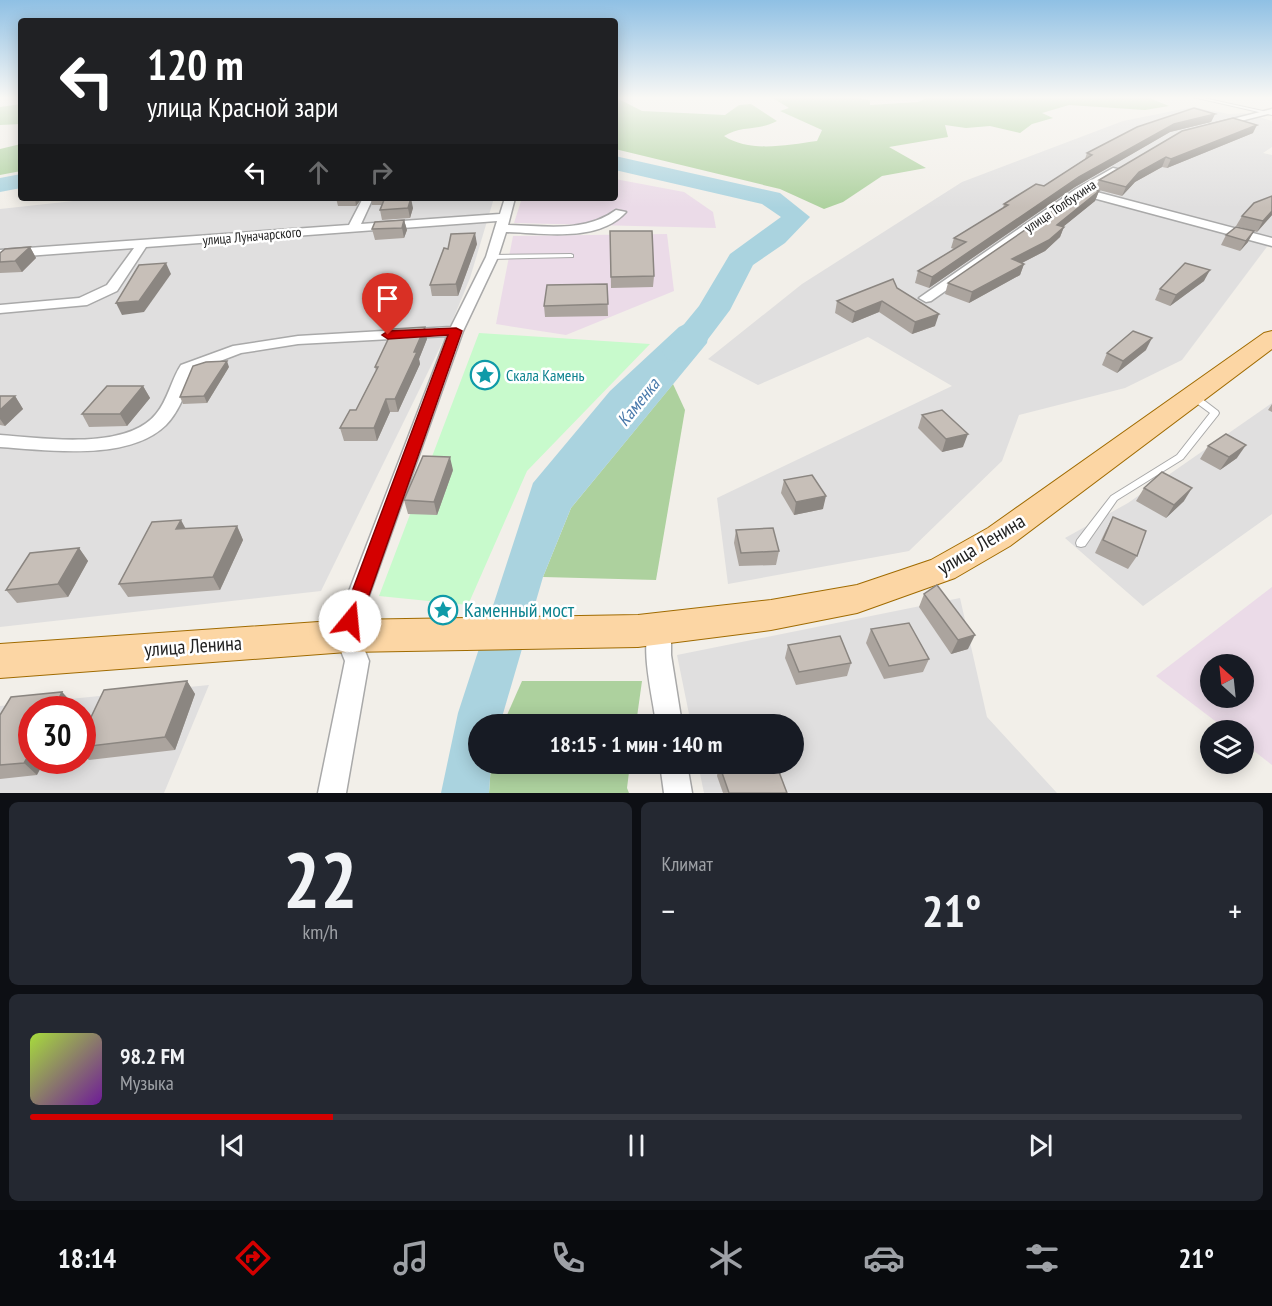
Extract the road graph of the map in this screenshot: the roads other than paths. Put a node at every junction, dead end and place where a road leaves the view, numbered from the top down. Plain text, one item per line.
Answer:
1 (1127, 164) edge
2 (1080, 191) junction
3 (366, 201) edge
4 (509, 201) edge
5 (620, 212) dead end
6 (502, 222) junction
7 (353, 228) junction
8 (1272, 242) edge
9 (141, 246) junction
10 (0, 254) edge
11 (492, 256) junction
12 (571, 256) dead end
13 (926, 298) dead end
14 (0, 309) edge
15 (456, 331) junction
16 (1272, 338) edge
17 (1194, 397) junction
18 (0, 441) edge
19 (1081, 543) dead end
20 (649, 630) junction
21 (347, 636) junction
22 (0, 660) edge
23 (668, 714) edge
24 (675, 774) edge
25 (332, 793) edge
26 (678, 793) edge

1 - 2 street, улица Толбухина
2 - 8 street
2 - 13 street, улица Толбухина
3 - 7 street
4 - 6 street
5 - 6 street, улица Луначарского
6 - 7 street, улица Луначарского
6 - 11 street
7 - 9 street, улица Луначарского
9 - 10 street, улица Луначарского
9 - 14 street
11 - 12 lane
11 - 15 street
15 - 18 street
15 - 21 street
16 - 17 main road, улица Ленина
17 - 19 lane
17 - 20 main road, улица Ленина
20 - 21 main road, улица Ленина
20 - 23 street
21 - 22 main road, улица Ленина
21 - 25 street
24 - 26 street

